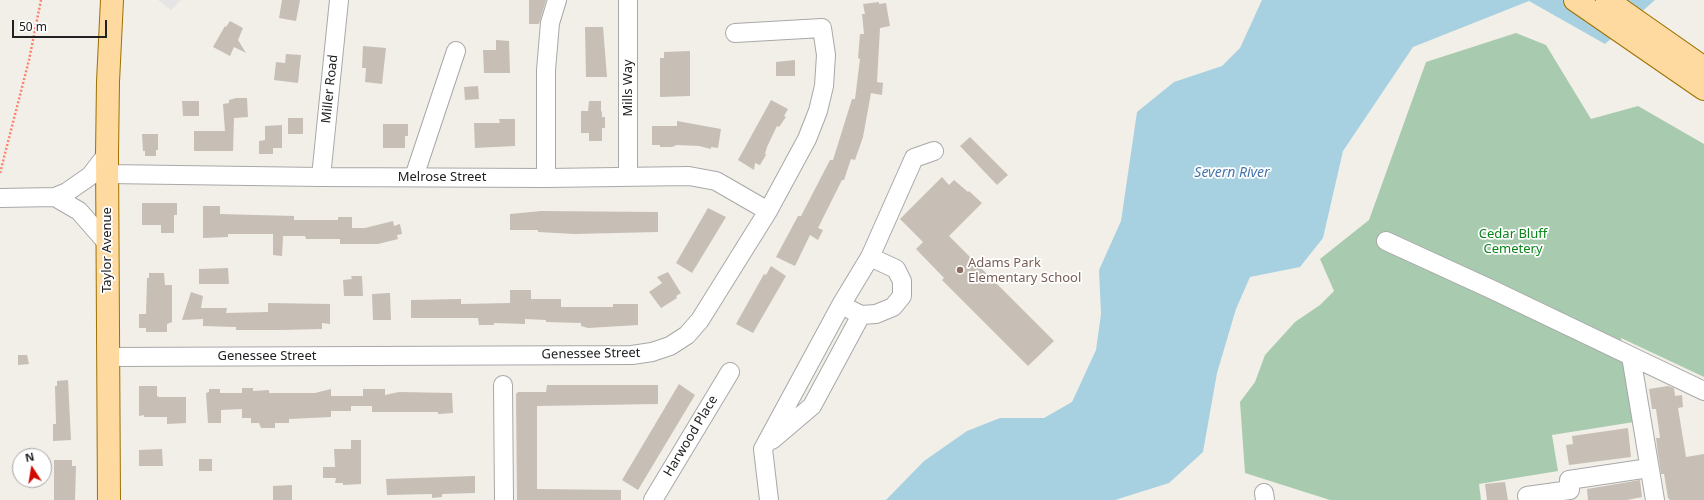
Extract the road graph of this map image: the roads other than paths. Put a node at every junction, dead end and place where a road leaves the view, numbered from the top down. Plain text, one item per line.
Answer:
1 (112, 0) edge
2 (338, 0) edge
3 (557, 0) edge
4 (628, 0) edge
5 (1575, 0) edge
6 (1607, 0) edge
7 (735, 33) dead end
8 (456, 51) dead end
9 (1692, 67) edge
10 (1704, 89) edge
11 (934, 151) dead end
12 (107, 164) junction
13 (628, 176) junction
14 (414, 177) junction
15 (321, 178) junction
16 (546, 178) junction
17 (55, 197) junction
18 (0, 198) edge
19 (768, 211) junction
20 (1386, 241) dead end
21 (107, 243) junction
22 (870, 256) junction
23 (841, 305) junction
24 (861, 314) junction
25 (1631, 356) junction
26 (108, 357) junction
27 (730, 372) dead end
28 (503, 385) dead end
29 (1704, 391) edge
30 (763, 449) junction
31 (1650, 468) junction
32 (1527, 496) dead end
33 (109, 500) edge
34 (504, 500) edge
35 (653, 500) edge
36 (769, 500) edge
37 (1655, 500) edge

1 - 12 main road, Taylor Avenue
2 - 15 street, Miller Road
3 - 16 street
4 - 13 street, Mills Way
5 - 9 main road
6 - 9 main road
7 - 19 street, Genessee Street
8 - 14 street
9 - 10 main road
11 - 22 street
12 - 15 street, Melrose Street
12 - 17 street
12 - 21 main road, Taylor Avenue
13 - 16 street, Melrose Street
13 - 19 street, Melrose Street
14 - 15 street, Melrose Street
14 - 16 street, Melrose Street
17 - 18 street
17 - 21 street
19 - 26 street, Genessee Street
20 - 25 street
21 - 26 main road, Taylor Avenue
22 - 23 street
22 - 24 street
23 - 24 street
23 - 30 street
24 - 30 street
25 - 29 street
25 - 31 street
26 - 33 main road, Taylor Avenue
27 - 35 street, Harwood Place
28 - 34 street
30 - 36 street
31 - 32 street
31 - 37 street

